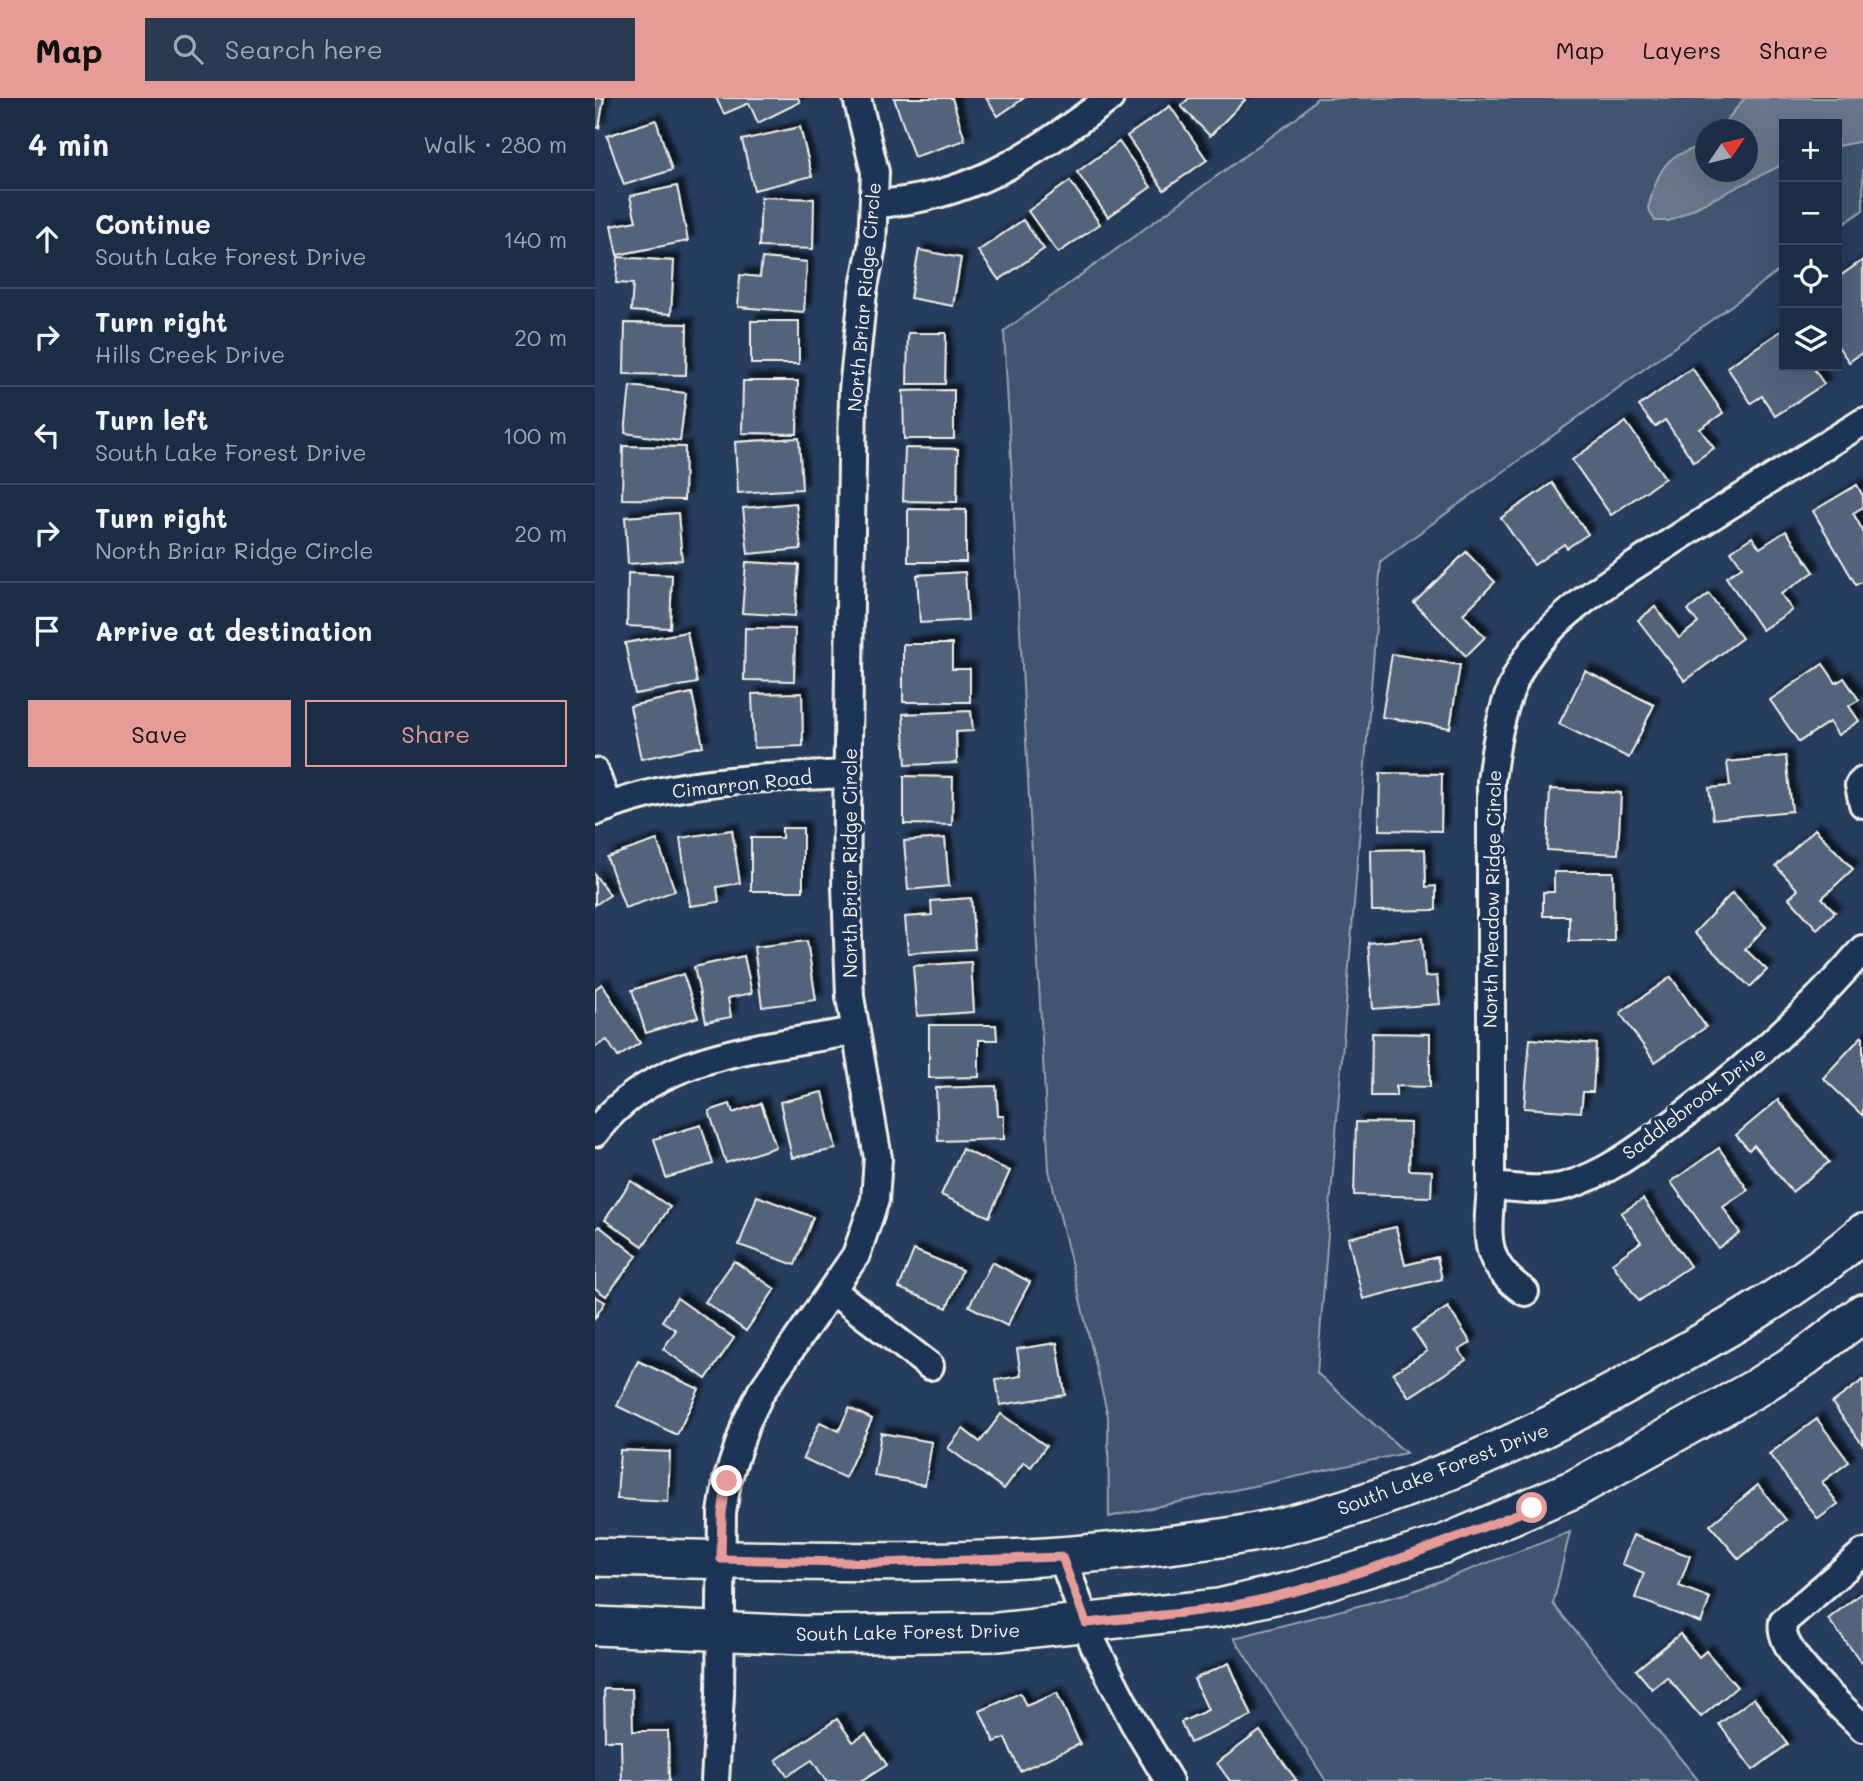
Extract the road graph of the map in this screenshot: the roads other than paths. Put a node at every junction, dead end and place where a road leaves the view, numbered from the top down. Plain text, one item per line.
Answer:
1 (857, 98) edge
2 (1110, 98) edge
3 (875, 204) junction
4 (1863, 422) edge
5 (595, 772) edge
6 (849, 774) junction
7 (1863, 781) edge
8 (1863, 804) edge
9 (601, 809) edge
10 (1863, 949) edge
11 (855, 1031) junction
12 (595, 1133) edge
13 (1491, 1186) junction
14 (1859, 1246) edge
15 (833, 1291) junction
16 (1525, 1292) dead end
17 (1863, 1313) edge
18 (930, 1366) dead end
19 (1863, 1553) edge
20 (595, 1557) edge
21 (1062, 1557) junction
22 (721, 1559) junction
23 (1086, 1623) junction
24 (595, 1626) edge
25 (721, 1632) junction
26 (1863, 1728) edge
27 (715, 1781) edge
28 (1170, 1781) edge

1 - 3 street, North Briar Ridge Circle
2 - 3 street
3 - 6 street, North Briar Ridge Circle
4 - 13 street, North Meadow Ridge Circle
5 - 9 street
6 - 9 street, Cimarron Road
6 - 11 street, North Briar Ridge Circle
7 - 8 street
10 - 13 street, Saddlebrook Drive
11 - 12 street
11 - 15 street, North Briar Ridge Circle
13 - 16 street, North Meadow Ridge Circle
14 - 21 main road, South Lake Forest Drive
15 - 18 street
15 - 22 street, North Briar Ridge Circle
17 - 23 main road, South Lake Forest Drive
19 - 26 street
20 - 22 main road, South Lake Forest Drive
21 - 22 main road, South Lake Forest Drive
21 - 23 street
22 - 25 street, North Briar Ridge Circle
23 - 25 main road, South Lake Forest Drive
23 - 28 street
24 - 25 main road, South Lake Forest Drive
25 - 27 street, North Briar Ridge Circle

